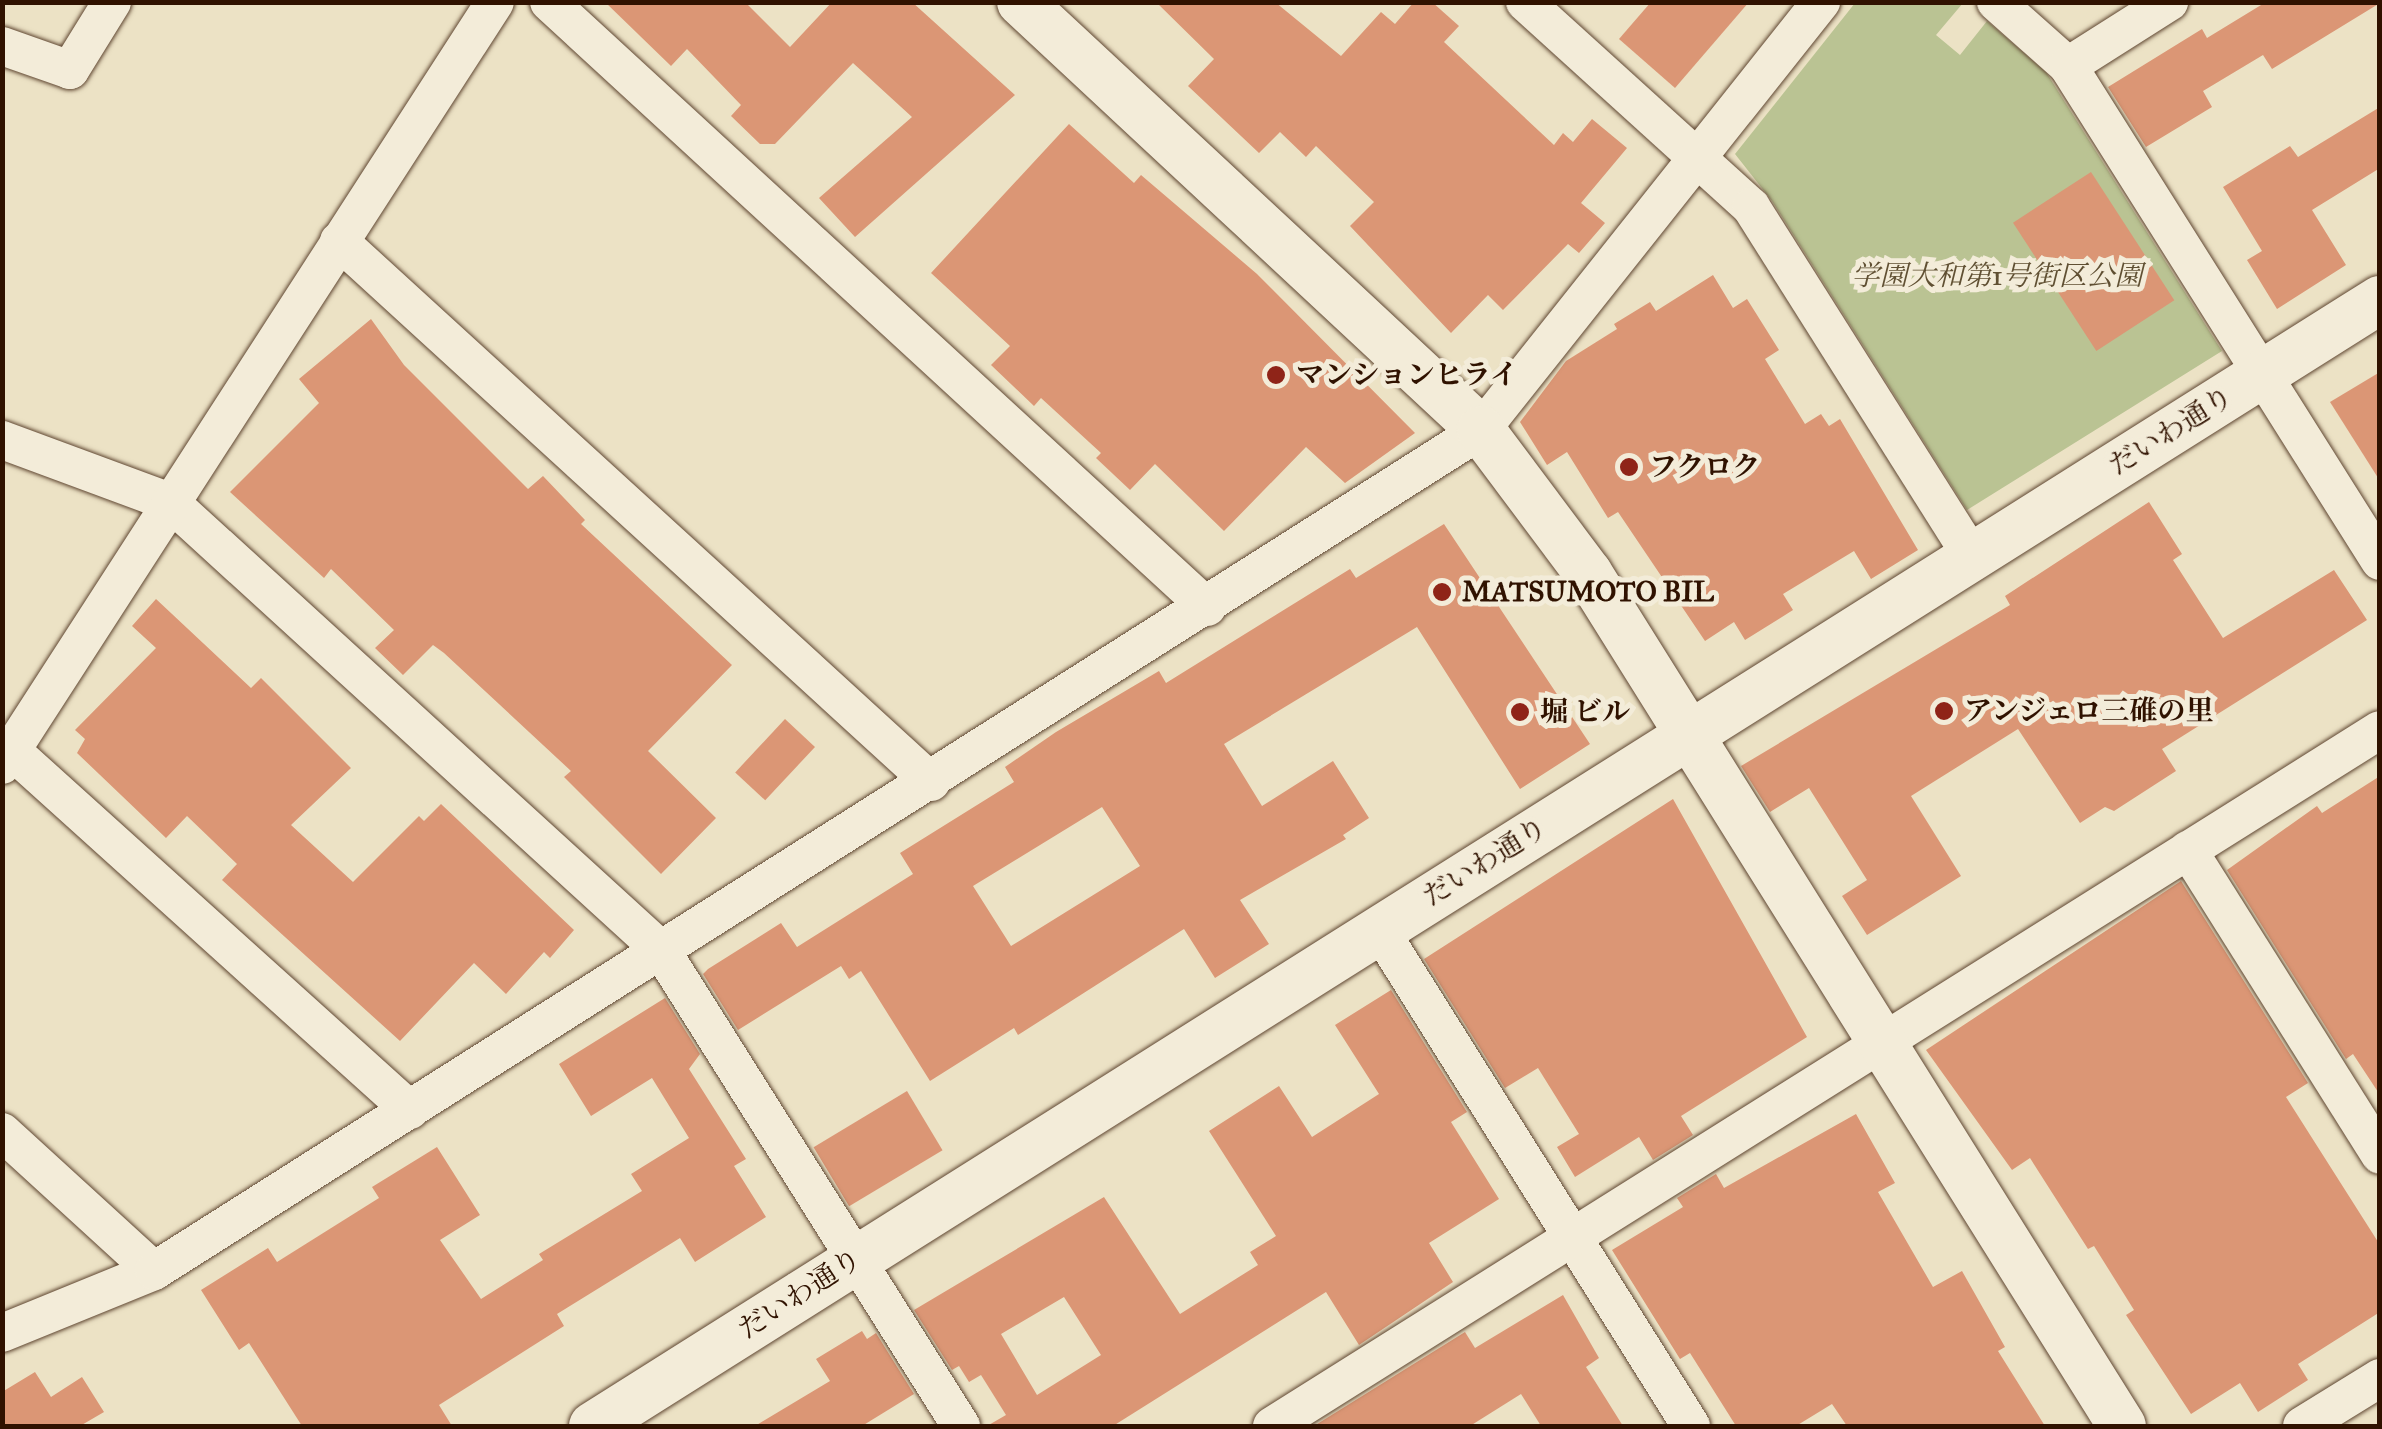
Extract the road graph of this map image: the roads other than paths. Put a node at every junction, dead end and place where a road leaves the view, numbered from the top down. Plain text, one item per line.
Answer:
1 (112, 2) edge
2 (495, 2) edge
3 (549, 2) edge
4 (1021, 2) edge
5 (1525, 2) edge
6 (1821, 2) edge
7 (1996, 2) edge
8 (2169, 2) edge
9 (2, 46) edge
10 (2068, 66) junction
11 (1698, 160) junction
12 (340, 241) junction
13 (2380, 300) edge
14 (2262, 374) junction
15 (1481, 430) junction
16 (2, 440) edge
17 (170, 502) junction
18 (1972, 557) junction
19 (2380, 561) edge
20 (1207, 607) junction
21 (2380, 730) edge
22 (1687, 736) junction
23 (7, 758) edge
24 (930, 782) junction
25 (2188, 850) junction
26 (1379, 929) junction
27 (661, 950) junction
28 (1881, 1044) junction
29 (410, 1110) junction
30 (2, 1132) edge
31 (2380, 1155) edge
32 (1572, 1238) junction
33 (856, 1258) junction
34 (154, 1270) junction
35 (2, 1333) edge
36 (2380, 1378) edge
37 (1311, 1416) edge
38 (593, 1426) edge
39 (960, 1426) edge
40 (1272, 1426) edge
41 (1691, 1426) edge
42 (2122, 1426) edge
43 (2302, 1426) edge

1 - 9 street
2 - 12 street
3 - 20 street
4 - 15 street
5 - 11 street
6 - 11 street
7 - 10 street
8 - 10 street
10 - 14 street
11 - 15 street
11 - 18 street
12 - 17 street
12 - 24 street
13 - 14 street, だいわ通り
14 - 18 street, だいわ通り
14 - 19 street
15 - 20 street
15 - 22 street
16 - 17 street
17 - 23 street
17 - 27 street
18 - 22 street, だいわ通り
20 - 24 street
21 - 25 street
22 - 26 street, だいわ通り
22 - 28 street
23 - 29 street
24 - 27 street
25 - 28 street
25 - 31 street
26 - 32 street
26 - 33 street, だいわ通り
27 - 29 street
27 - 33 street
28 - 32 street
28 - 42 street
29 - 34 street
30 - 34 street
32 - 37 street
32 - 41 street
33 - 38 street, だいわ通り
33 - 39 street
34 - 35 street
36 - 43 street
37 - 40 street

